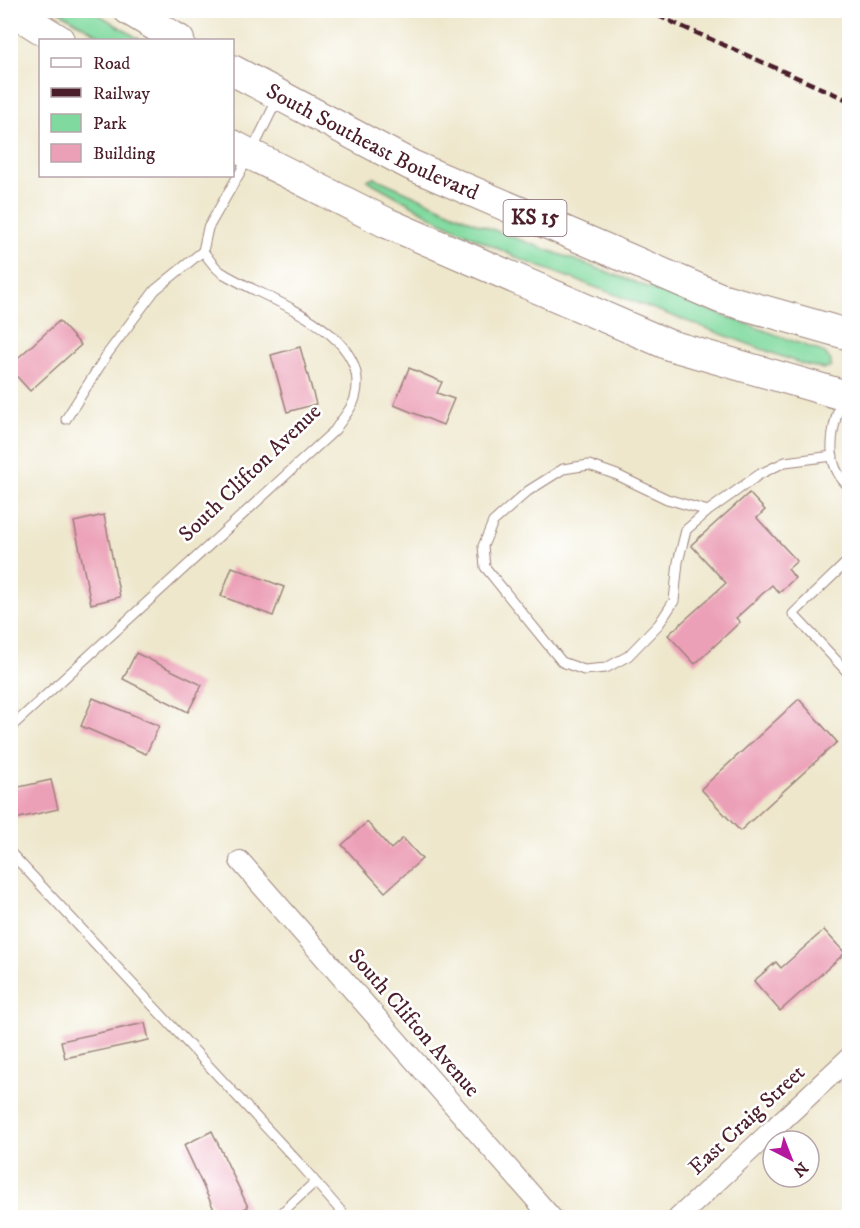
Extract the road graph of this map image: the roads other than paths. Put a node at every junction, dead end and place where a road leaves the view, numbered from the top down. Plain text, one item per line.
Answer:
1 (11, 10) edge
2 (129, 10) edge
3 (57, 39) edge
4 (176, 39) edge
5 (234, 71) edge
6 (279, 96) junction
7 (241, 150) edge
8 (234, 167) edge
9 (230, 177) edge
10 (202, 251) junction
11 (849, 335) edge
12 (847, 390) edge
13 (66, 419) dead end
14 (833, 456) junction
15 (849, 488) edge
16 (708, 512) junction
17 (849, 559) edge
18 (849, 675) edge
19 (10, 728) edge
20 (10, 852) edge
21 (240, 861) dead end
22 (849, 1057) edge
23 (315, 1182) junction
24 (276, 1218) edge
25 (347, 1218) edge
26 (552, 1218) edge
27 (678, 1218) edge

1 - 3 main road
2 - 4 main road
5 - 6 main road, South Southeast Boulevard / KS 15
6 - 7 lane
6 - 11 main road, South Southeast Boulevard / KS 15
7 - 8 lane
7 - 12 main road
9 - 10 lane
10 - 13 lane
10 - 19 lane, South Clifton Avenue
12 - 14 lane
14 - 15 lane
14 - 16 lane
16 - 16 lane
17 - 18 lane
20 - 23 lane
21 - 26 street, South Clifton Avenue
22 - 27 street, East Craig Street
23 - 24 lane
23 - 25 lane

